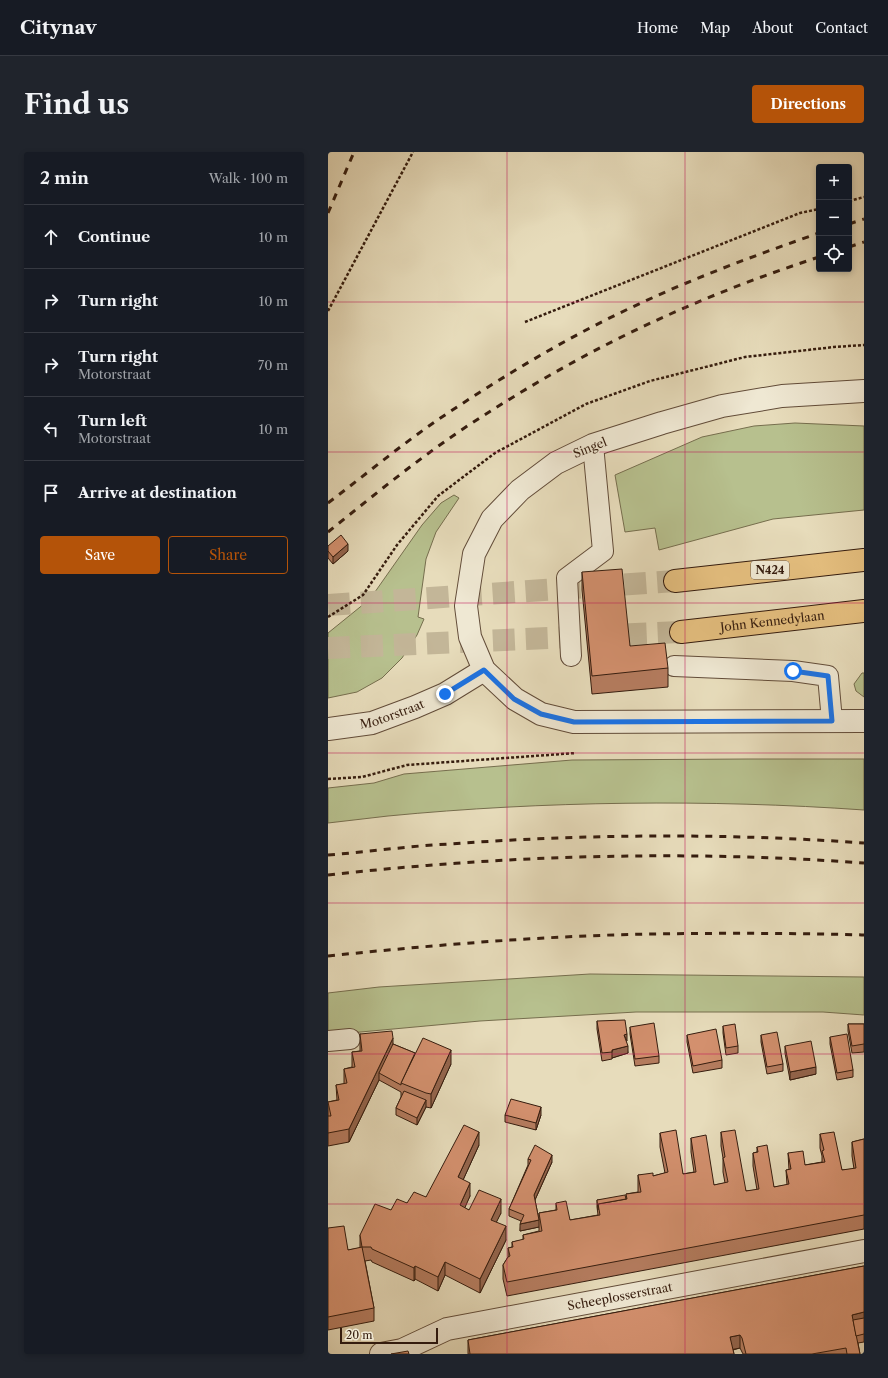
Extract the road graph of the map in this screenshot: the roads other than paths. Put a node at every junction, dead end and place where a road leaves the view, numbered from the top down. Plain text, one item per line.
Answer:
1 (864, 391) edge
2 (593, 445) junction
3 (864, 560) edge
4 (675, 581) tunnel mouth
5 (864, 610) edge
6 (681, 632) tunnel mouth
7 (572, 656) dead end
8 (674, 666) dead end
9 (484, 670) junction
10 (832, 721) junction
11 (864, 721) edge
12 (328, 729) edge
13 (350, 1039) dead end
14 (328, 1042) edge
15 (864, 1251) edge
16 (427, 1347) edge
17 (381, 1354) edge

1 - 2 street, Singel
2 - 7 lane
2 - 9 street, Singel
3 - 4 highway, N424
5 - 6 highway, John Kennedylaan
8 - 10 lane
9 - 10 street
9 - 12 street, Motorstraat
10 - 11 street
13 - 14 lane
15 - 16 street, Scheeplosserstraat
16 - 17 street, Scheeplosserstraat

